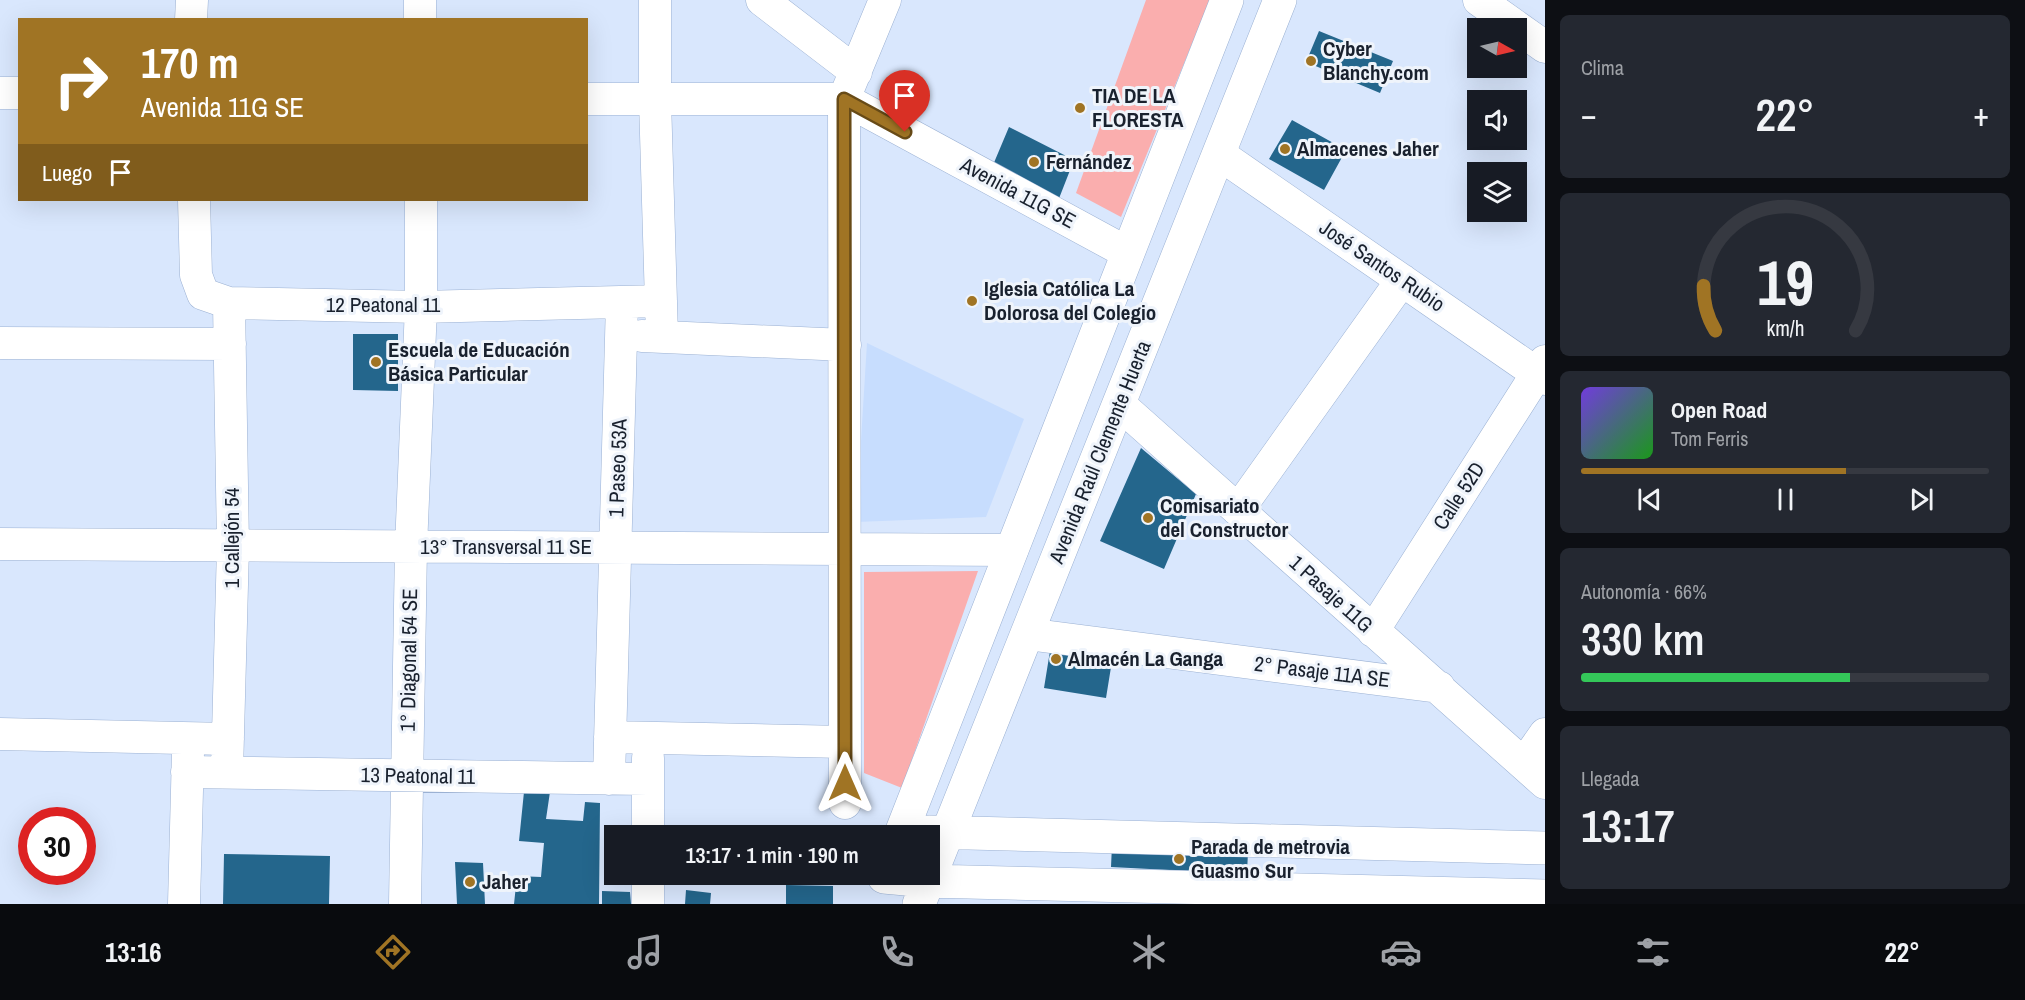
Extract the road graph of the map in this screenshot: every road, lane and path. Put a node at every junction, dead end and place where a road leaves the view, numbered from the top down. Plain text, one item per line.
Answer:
1 (192, 0) edge
2 (420, 0) edge
3 (655, 0) edge
4 (762, 0) edge
5 (885, 0) edge
6 (1227, 0) edge
7 (1238, 0) edge
8 (1280, 0) edge
9 (1479, 0) edge
10 (191, 18) edge
11 (420, 18) edge
12 (1545, 47) edge
13 (850, 86) junction
14 (0, 93) edge
15 (18, 93) edge
16 (588, 99) edge
17 (655, 100) junction
18 (1219, 154) junction
19 (194, 201) edge
20 (421, 201) edge
21 (1128, 253) junction
22 (1402, 280) junction
23 (661, 301) junction
24 (622, 302) junction
25 (230, 303) junction
26 (421, 307) junction
27 (623, 335) junction
28 (662, 336) junction
29 (0, 343) edge
30 (230, 344) junction
31 (844, 345) junction
32 (1543, 371) edge
33 (1119, 404) junction
34 (1238, 510) junction
35 (0, 544) edge
36 (615, 546) junction
37 (233, 547) junction
38 (411, 547) junction
39 (845, 550) junction
40 (1012, 550) junction
41 (1373, 631) junction
42 (1027, 634) junction
43 (1439, 687) junction
44 (0, 734) edge
45 (1545, 734) edge
46 (610, 737) junction
47 (648, 738) junction
48 (188, 739) junction
49 (228, 739) junction
50 (845, 742) junction
51 (187, 772) junction
52 (227, 772) junction
53 (1534, 773) edge
54 (407, 776) junction
55 (609, 779) junction
56 (648, 779) junction
57 (845, 803) dead end
58 (648, 825) edge
59 (904, 825) edge
60 (906, 825) edge
61 (948, 831) junction
62 (940, 832) edge
63 (1545, 848) edge
64 (1545, 864) edge
65 (1545, 882) edge
66 (648, 885) edge
67 (881, 885) edge
68 (924, 892) edge
69 (1545, 896) edge
70 (184, 904) edge
71 (405, 904) edge
72 (648, 904) edge

1 - 10 street
2 - 11 street
3 - 17 street
4 - 13 street, Avenida 11G SE
5 - 13 street
6 - 21 main road
7 - 60 street
8 - 18 main road, Avenida Raúl Clemente Huerta
9 - 12 street
13 - 17 street
13 - 21 street, Avenida 11G SE
13 - 31 street
14 - 15 street
16 - 17 street
17 - 23 street
18 - 22 street, José Santos Rubio
18 - 33 main road, Avenida Raúl Clemente Huerta
19 - 25 street, 12 Peatonal 11
20 - 26 street, 1° Diagonal 54 SE
21 - 40 main road
22 - 32 street, José Santos Rubio
22 - 34 street
23 - 24 street, 12 Peatonal 11
23 - 28 street
24 - 26 street, 12 Peatonal 11
24 - 27 street, 1 Paseo 53A
25 - 26 street, 12 Peatonal 11
25 - 30 street, 1 Callejón 54
26 - 38 street, 1° Diagonal 54 SE
27 - 28 street
27 - 36 street, 1 Paseo 53A
28 - 31 street
29 - 30 street
30 - 37 street, 1 Callejón 54
31 - 39 street
32 - 41 street, Calle 52D
33 - 34 street, 1 Pasaje 11G
33 - 42 main road, Avenida Raúl Clemente Huerta
34 - 41 street, 1 Pasaje 11G
35 - 37 street, 13° Transversal 11 SE
36 - 38 street, 13° Transversal 11 SE
36 - 39 street, 13° Transversal 11 SE
36 - 46 street, 1 Paseo 53A
37 - 38 street, 13° Transversal 11 SE
37 - 49 street, 1 Callejón 54
38 - 54 street, 1° Diagonal 54 SE
39 - 40 street, 13° Transversal 11 SE
39 - 50 street
40 - 59 main road
41 - 43 street, 1 Pasaje 11G
42 - 43 street, 2° Pasaje 11A SE
42 - 61 main road, Avenida Raúl Clemente Huerta
43 - 53 street, 1 Pasaje 11G
44 - 48 street
45 - 53 street
46 - 47 street
46 - 55 street, 1 Paseo 53A
47 - 50 street
47 - 56 street
48 - 49 street
48 - 51 street
49 - 52 street, 1 Callejón 54
50 - 57 street
51 - 52 street, 13 Peatonal 11
51 - 70 street
52 - 54 street, 13 Peatonal 11
54 - 55 street, 13 Peatonal 11
54 - 71 street, 1° Diagonal 54 SE
55 - 56 street, 13 Peatonal 11
56 - 58 street
61 - 62 main road
61 - 63 main road
61 - 64 street
61 - 68 main road, Avenida Raúl Clemente Huerta
65 - 68 street
66 - 72 street
67 - 68 main road
68 - 69 main road

